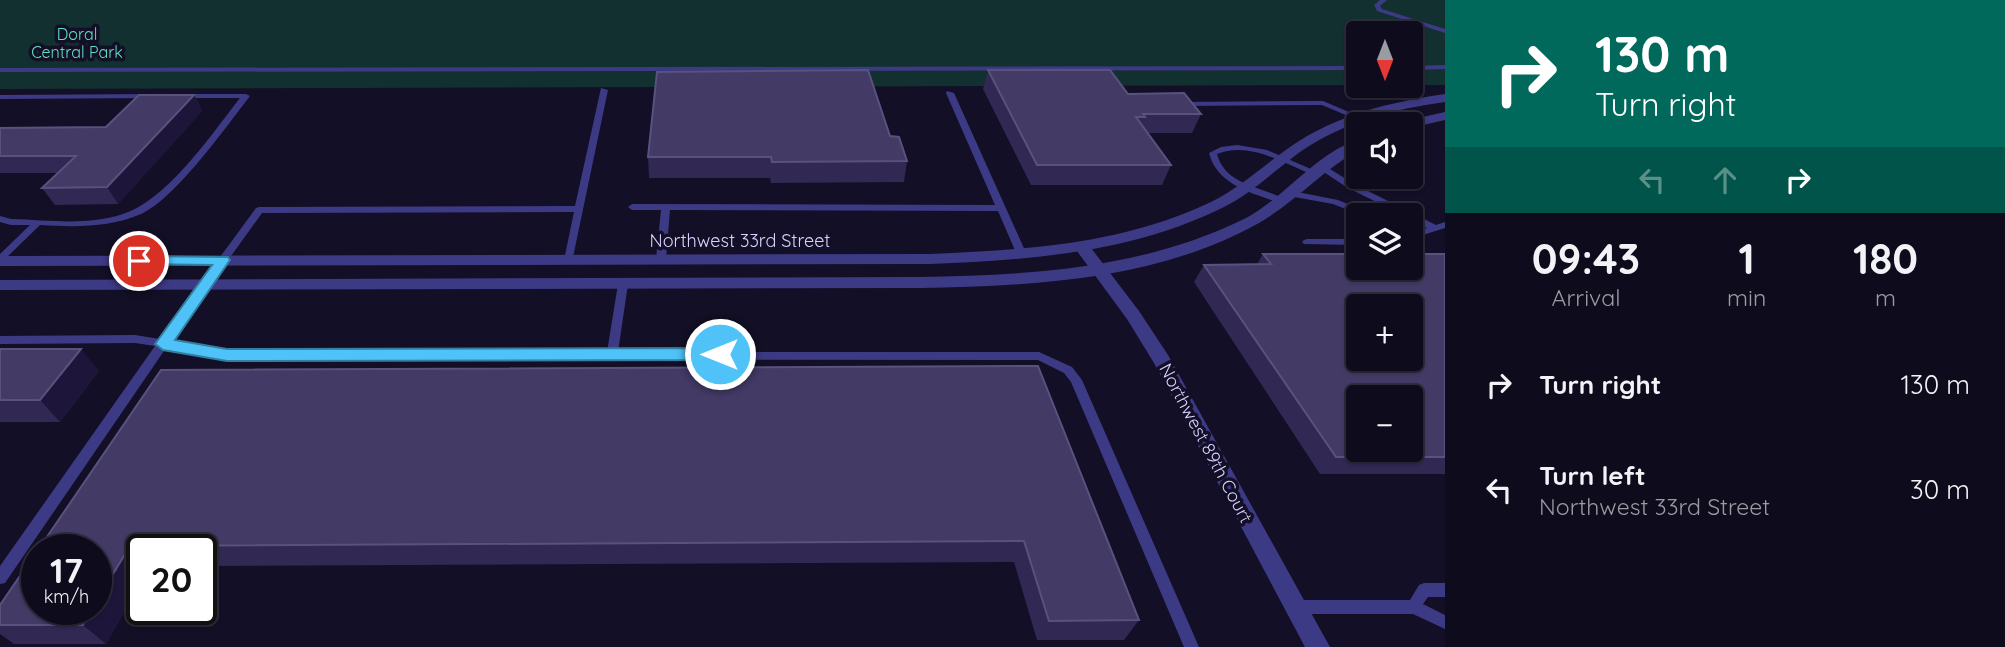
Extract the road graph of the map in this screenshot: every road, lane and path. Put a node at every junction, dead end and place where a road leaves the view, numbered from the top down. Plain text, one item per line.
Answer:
1 (1384, 0) edge
2 (1445, 31) edge
3 (1445, 67) edge
4 (1346, 68) edge
5 (1423, 68) edge
6 (0, 70) edge
7 (604, 90) dead end
8 (950, 93) dead end
9 (164, 96) edge
10 (177, 96) edge
11 (0, 97) edge
12 (1445, 98) edge
13 (1177, 104) edge
14 (1346, 112) edge
15 (1377, 112) edge
16 (1445, 116) edge
17 (1423, 121) edge
18 (1346, 122) edge
19 (1346, 152) edge
20 (1281, 160) junction
21 (1319, 170) junction
22 (1248, 187) junction
23 (1288, 198) junction
24 (1384, 203) edge
25 (1346, 206) edge
26 (632, 207) dead end
27 (666, 207) junction
28 (1001, 208) junction
29 (579, 209) junction
30 (0, 219) edge
31 (1423, 220) edge
32 (38, 222) junction
33 (1440, 226) edge
34 (1423, 231) edge
35 (1307, 242) dead end
36 (1346, 242) edge
37 (1082, 247) junction
38 (1022, 255) junction
39 (662, 259) junction
40 (0, 260) edge
41 (223, 260) junction
42 (569, 260) junction
43 (1100, 270) junction
44 (501, 284) junction
45 (597, 284) junction
46 (622, 284) junction
47 (0, 285) edge
48 (205, 285) junction
49 (0, 340) edge
50 (163, 344) junction
51 (612, 354) junction
52 (0, 578) edge
53 (1445, 590) edge
54 (1296, 607) junction
55 (1414, 607) junction
56 (1445, 622) edge
57 (1192, 647) edge
58 (1318, 647) edge

1 - 2 lane
3 - 5 lane
4 - 6 lane
7 - 29 lane
8 - 28 lane
9 - 11 lane
10 - 32 lane
12 - 15 street, Northwest 33rd Street
13 - 14 lane
16 - 17 street
18 - 20 street, Northwest 33rd Street
19 - 21 street
20 - 21 lane
20 - 22 street, Northwest 33rd Street
20 - 22 lane
21 - 23 street
21 - 24 lane
22 - 23 lane
22 - 37 street, Northwest 33rd Street
23 - 25 lane
23 - 43 street
26 - 27 lane
27 - 28 lane
27 - 39 lane
28 - 38 lane
29 - 41 lane
29 - 42 lane
30 - 32 lane
31 - 33 lane
32 - 40 lane
33 - 34 lane
35 - 36 lane
37 - 38 street, Northwest 33rd Street
37 - 43 street, Northwest 89th Court
38 - 39 street, Northwest 33rd Street
39 - 42 street, Northwest 33rd Street
40 - 41 street, Northwest 33rd Street
41 - 42 street, Northwest 33rd Street
41 - 48 lane
42 - 44 street
42 - 45 street
43 - 46 street
43 - 54 street, Northwest 89th Court
44 - 45 street
44 - 48 street
45 - 46 street
46 - 51 lane
47 - 48 street
48 - 50 lane
49 - 50 lane
50 - 51 lane
50 - 52 lane
51 - 57 lane
53 - 55 lane
54 - 55 lane
54 - 58 street, Northwest 89th Court
55 - 56 lane

